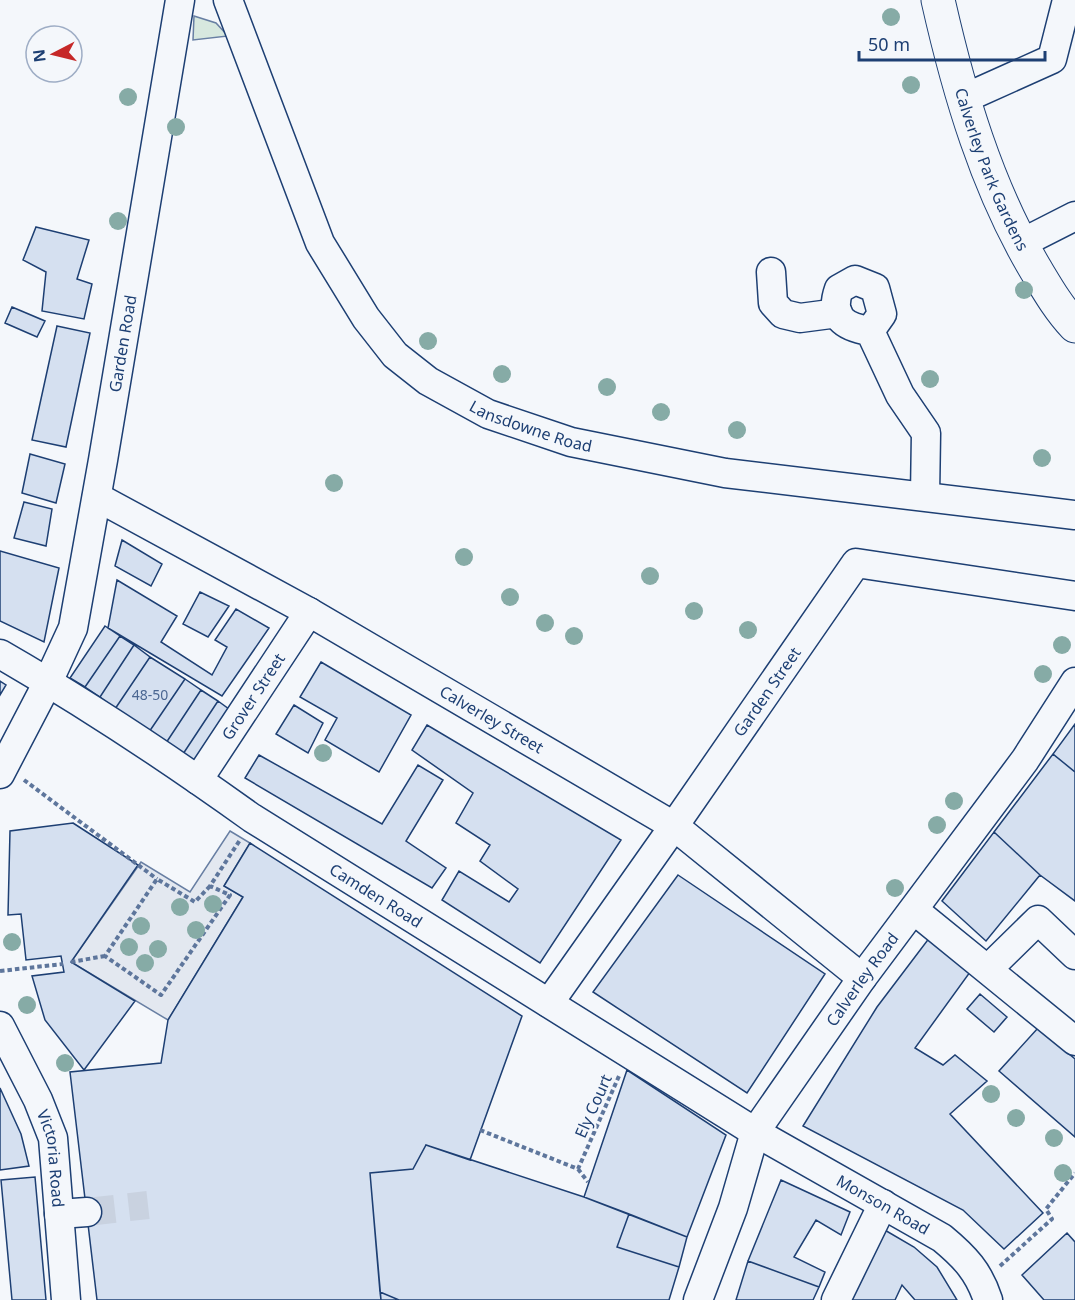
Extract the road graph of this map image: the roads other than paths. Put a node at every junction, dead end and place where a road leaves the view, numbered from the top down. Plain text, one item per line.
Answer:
1 (180, 0) edge
2 (228, 0) edge
3 (938, 0) edge
4 (1066, 0) edge
5 (963, 99) junction
6 (1075, 216) edge
7 (1020, 244) junction
8 (771, 272) dead end
9 (838, 313) junction
10 (1075, 326) edge
11 (870, 331) junction
12 (925, 496) junction
13 (97, 497) junction
14 (1075, 515) edge
15 (1075, 596) edge
16 (309, 612) junction
17 (0, 654) edge
18 (48, 682) junction
19 (1075, 682) edge
20 (2, 770) edge
21 (198, 780) junction
22 (674, 826) junction
23 (914, 910) junction
24 (1075, 955) edge
25 (988, 969) junction
26 (862, 978) junction
27 (549, 1003) junction
28 (0, 1026) edge
29 (1075, 1041) edge
30 (755, 1132) junction
31 (883, 1204) junction
32 (87, 1212) tunnel mouth
33 (59, 1214) junction
34 (990, 1294) edge
35 (66, 1300) edge
36 (698, 1300) edge
37 (836, 1300) edge
38 (1013, 1300) edge

1 - 13 street, Garden Road
2 - 12 street, Lansdowne Road
3 - 5 main road, Calverley Park Gardens
4 - 5 street
5 - 7 main road, Calverley Park Gardens
6 - 7 street
7 - 10 main road, Calverley Park Gardens
8 - 9 street
9 - 11 street
9 - 11 street
11 - 12 street
12 - 14 street, Lansdowne Road
13 - 16 street, Calverley Street
13 - 18 street, Garden Road
15 - 22 street, Garden Street
16 - 21 street, Grover Street
16 - 22 street, Calverley Street
17 - 18 street, Camden Road
18 - 20 street
18 - 21 street, Camden Road
19 - 23 street, Calverley Road
21 - 27 street, Camden Road
22 - 26 street, Calverley Street
22 - 27 street, Garden Street
23 - 25 street
23 - 26 street, Calverley Road
24 - 25 street
25 - 29 street
26 - 30 street, Calverley Road
27 - 30 street, Camden Road
28 - 33 street, Victoria Road
30 - 31 street, Monson Road
30 - 36 street, Calverley Road
31 - 34 street, Monson Road
31 - 37 street
32 - 33 street
33 - 35 street, Victoria Road
34 - 38 street

